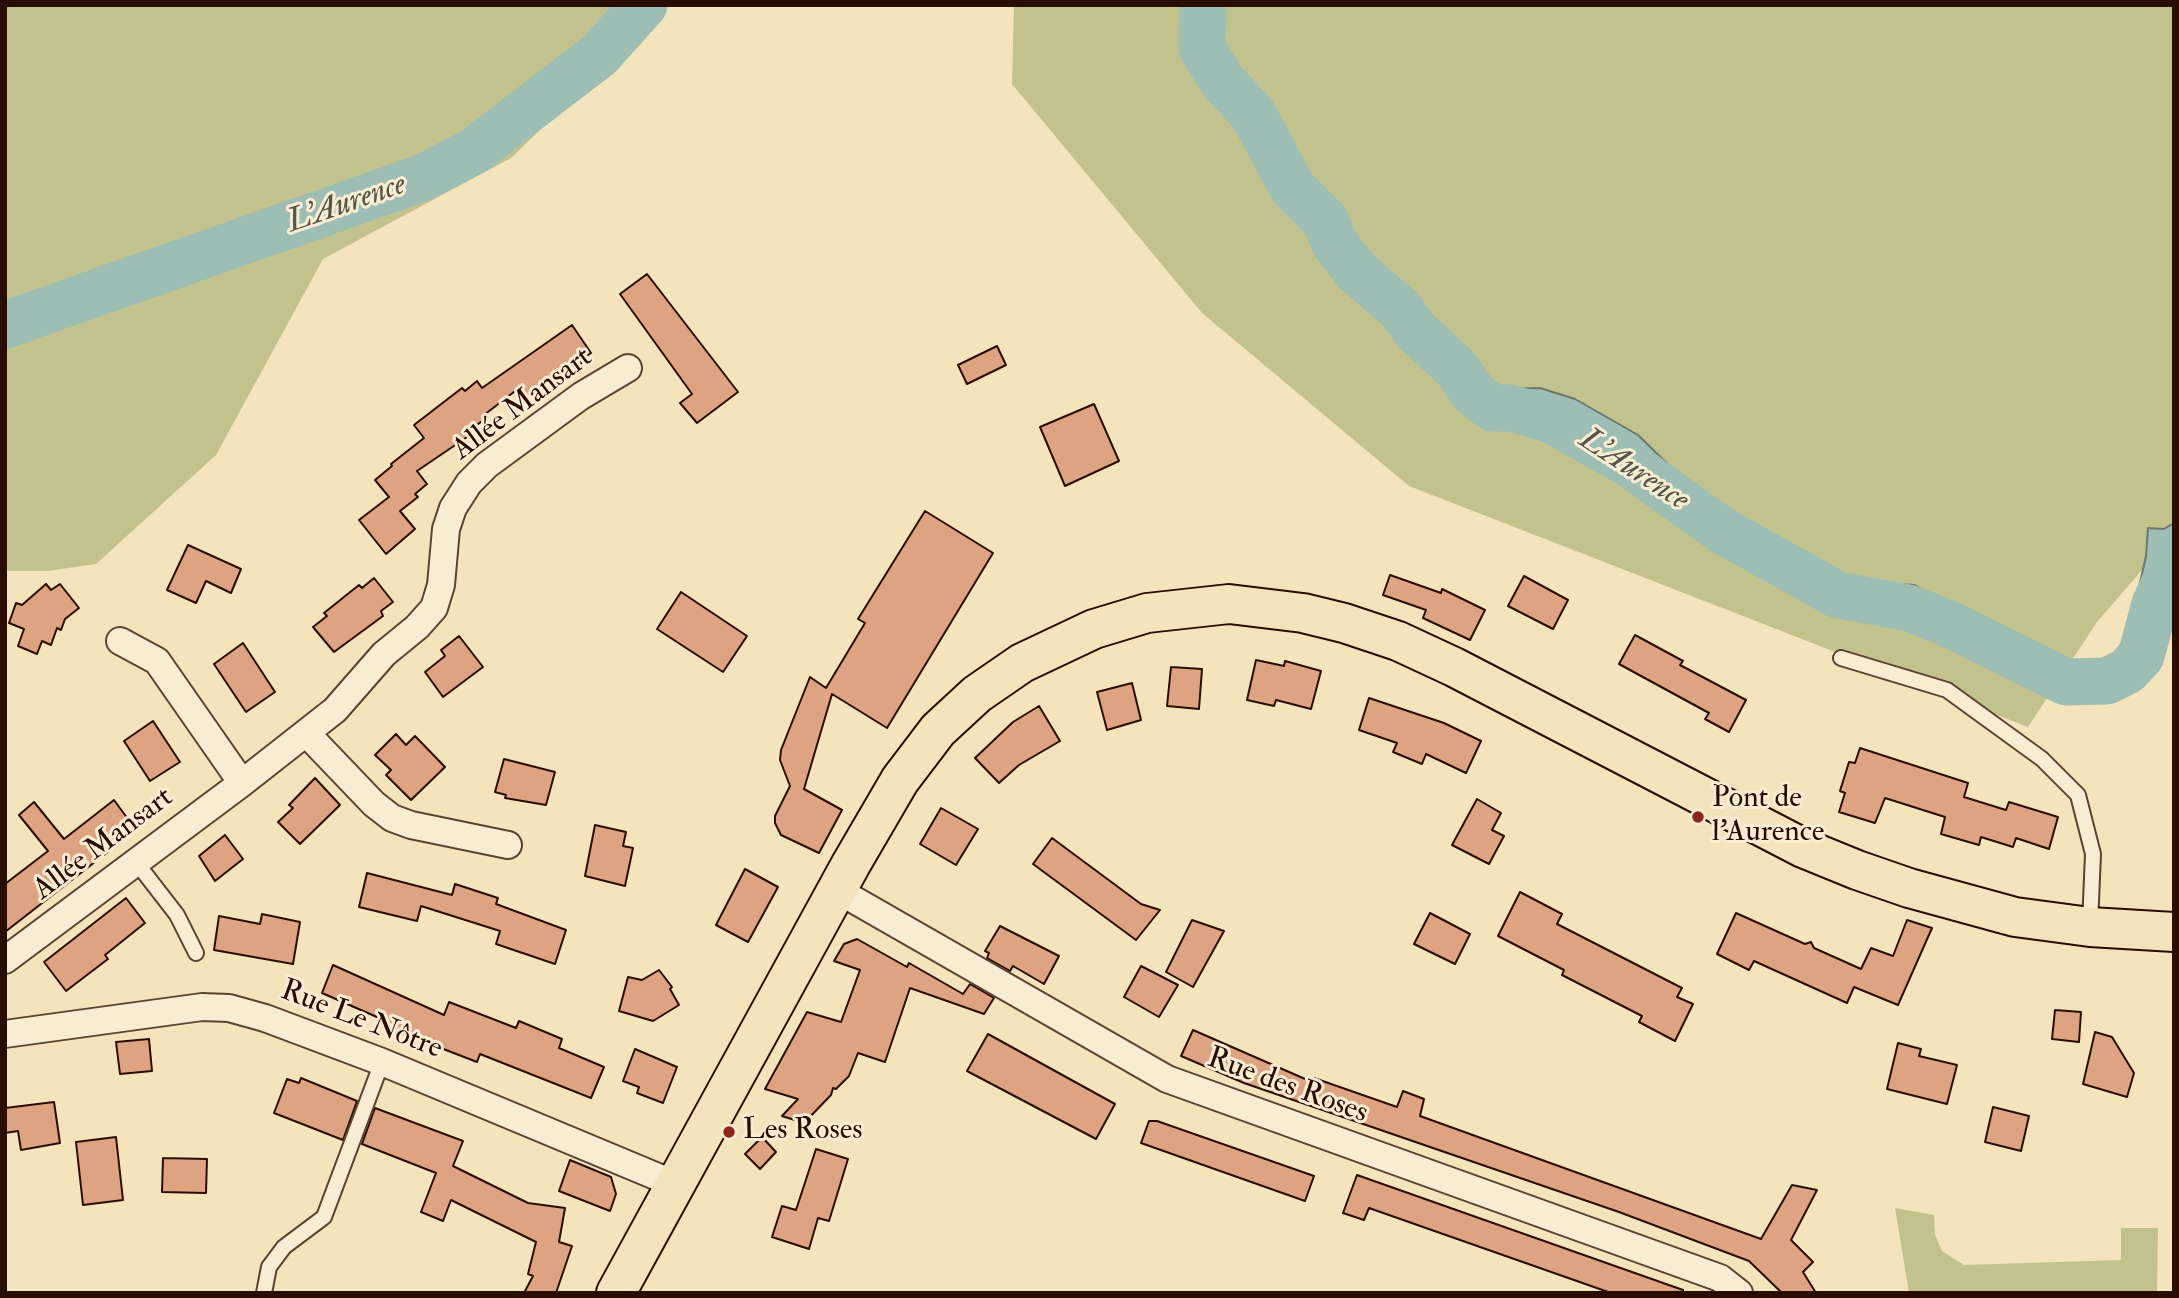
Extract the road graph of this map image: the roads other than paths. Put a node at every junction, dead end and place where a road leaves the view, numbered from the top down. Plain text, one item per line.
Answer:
1 (628, 368) dead end
2 (120, 640) dead end
3 (1840, 658) dead end
4 (307, 734) junction
5 (242, 783) junction
6 (508, 845) dead end
7 (136, 862) junction
8 (838, 890) junction
9 (2090, 927) junction
10 (2173, 933) edge
11 (196, 953) dead end
12 (5, 960) edge
13 (5, 1034) edge
14 (382, 1062) junction
15 (677, 1185) junction
16 (264, 1293) edge
17 (616, 1293) edge
18 (1739, 1293) edge

1 - 4 street, Allée Mansart
2 - 5 street
3 - 9 lane
4 - 5 street, Allée Mansart
4 - 6 street
5 - 7 street, Allée Mansart
7 - 11 lane
7 - 12 street, Allée Mansart
8 - 9 main road
8 - 15 main road
8 - 18 street, Rue des Roses
9 - 10 main road
13 - 14 street, Rue Le Nôtre
14 - 15 street, Rue Le Nôtre
14 - 16 lane
15 - 17 main road

